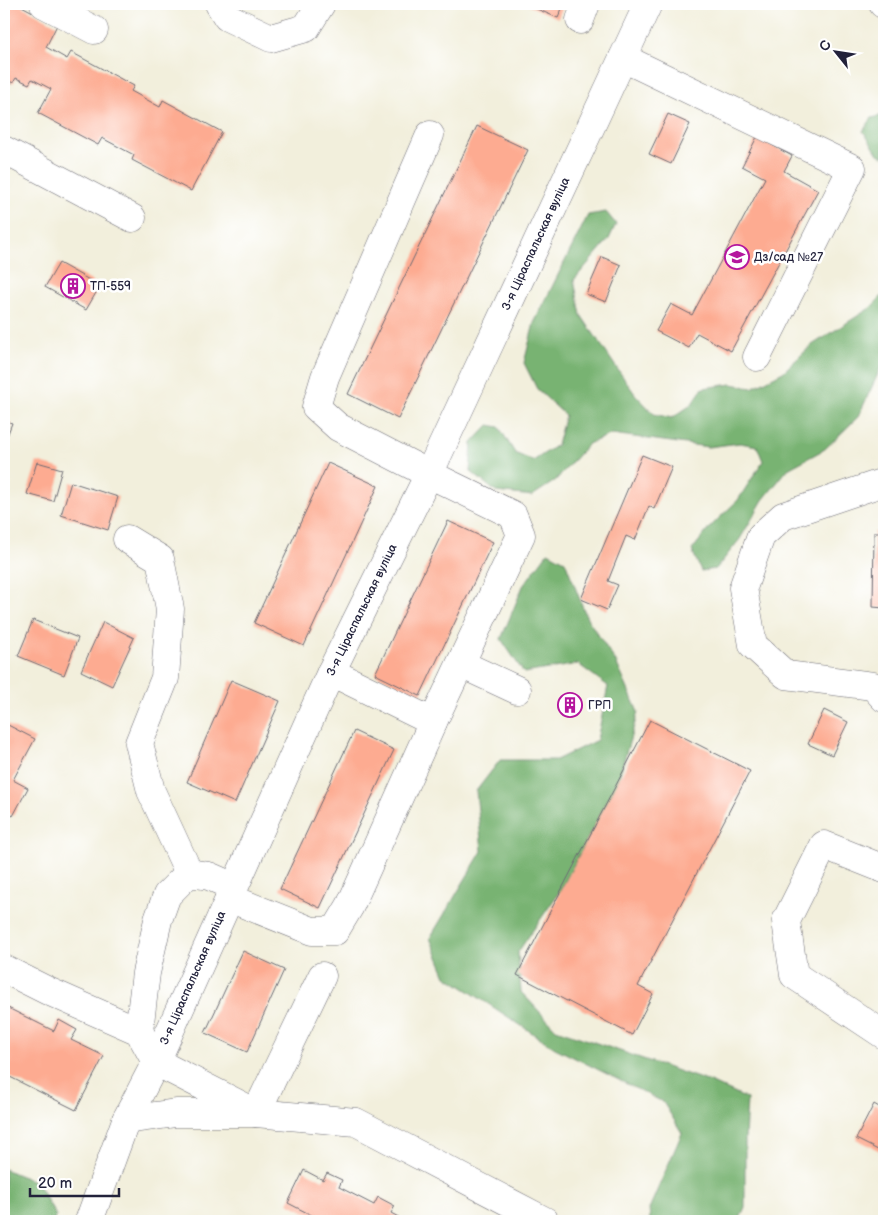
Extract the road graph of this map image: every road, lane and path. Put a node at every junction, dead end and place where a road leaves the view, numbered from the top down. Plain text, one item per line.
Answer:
1 (44, 4) edge
2 (219, 4) edge
3 (321, 4) edge
4 (648, 4) edge
5 (94, 30) dead end
6 (623, 58) junction
7 (430, 135) dead end
8 (4, 150) edge
9 (132, 218) dead end
10 (757, 357) dead end
11 (428, 474) junction
12 (884, 482) edge
13 (127, 540) dead end
14 (461, 664) junction
15 (331, 672) junction
16 (517, 690) dead end
17 (884, 698) edge
18 (433, 722) junction
19 (884, 869) edge
20 (189, 872) junction
21 (232, 892) junction
22 (4, 969) edge
23 (322, 976) dead end
24 (139, 1031) junction
25 (884, 1034) edge
26 (156, 1062) junction
27 (256, 1113) junction
28 (126, 1120) junction
29 (90, 1221) edge
30 (545, 1221) edge

1 - 5 street
2 - 3 street
4 - 6 street, 3-я Ціраспальская вуліца
6 - 10 street
6 - 11 street, 3-я Ціраспальская вуліца
7 - 11 street
8 - 9 street
11 - 14 street
11 - 15 street, 3-я Ціраспальская вуліца
12 - 17 street
13 - 20 street
14 - 16 street
14 - 18 street
15 - 18 street
15 - 21 street, 3-я Ціраспальская вуліца
18 - 21 street
19 - 25 street
20 - 21 street
20 - 24 street
21 - 26 street, 3-я Ціраспальская вуліца
22 - 24 street
23 - 27 street
24 - 26 street
26 - 27 street
26 - 28 street, 3-я Ціраспальская вуліца
27 - 28 street
27 - 30 street
28 - 29 street, 3-я Ціраспальская вуліца

